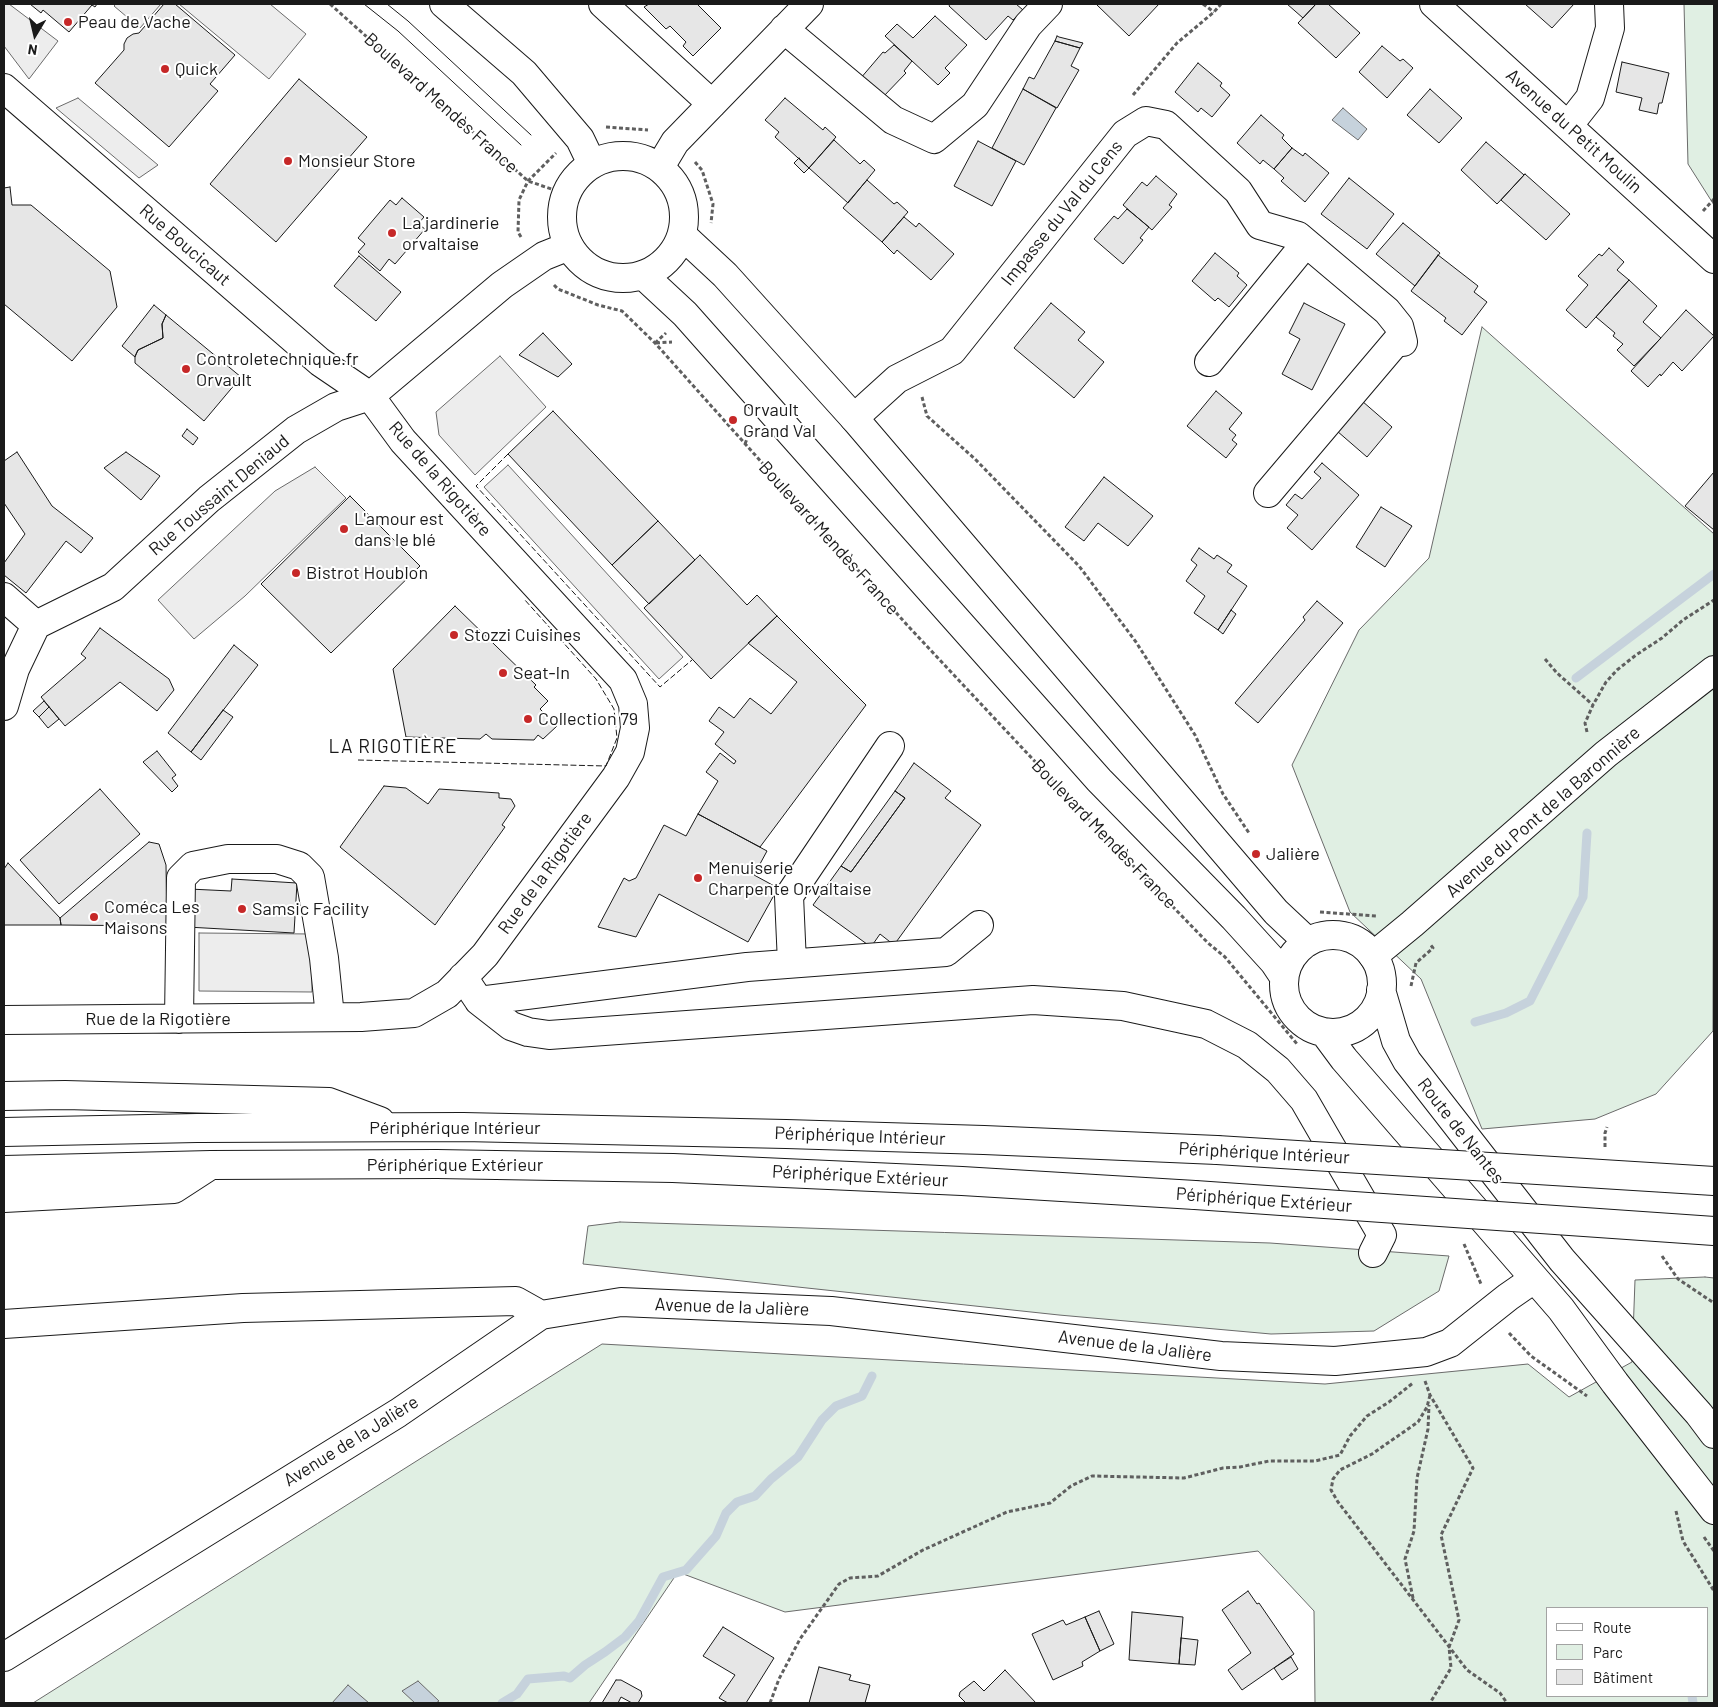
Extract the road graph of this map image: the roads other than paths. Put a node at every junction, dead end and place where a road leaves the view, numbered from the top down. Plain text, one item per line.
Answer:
1 (444, 4) edge
2 (603, 4) edge
3 (809, 4) edge
4 (1048, 4) edge
5 (1434, 4) edge
6 (1609, 4) edge
7 (784, 29) junction
8 (4, 88) edge
9 (712, 104) junction
10 (1568, 126) junction
11 (592, 164) junction
12 (660, 167) junction
13 (682, 235) junction
14 (1306, 243) junction
15 (569, 246) junction
16 (1714, 259) edge
17 (643, 275) junction
18 (1209, 362) dead end
19 (370, 396) junction
20 (854, 418) junction
21 (1268, 493) dead end
22 (4, 597) edge
23 (36, 625) junction
24 (1714, 670) edge
25 (4, 706) edge
26 (890, 746) dead end
27 (979, 925) dead end
28 (1308, 942) junction
29 (1373, 956) junction
30 (792, 963) junction
31 (1284, 976) junction
32 (463, 978) junction
33 (1382, 990) junction
34 (479, 1001) junction
35 (330, 1017) junction
36 (179, 1019) junction
37 (4, 1020) edge
38 (1324, 1032) junction
39 (4, 1096) edge
40 (395, 1127) junction
41 (4, 1132) edge
42 (211, 1165) junction
43 (4, 1170) edge
44 (1714, 1181) edge
45 (4, 1198) edge
46 (1714, 1231) edge
47 (1373, 1253) dead end
48 (1562, 1260) junction
49 (1534, 1279) junction
50 (541, 1315) junction
51 (4, 1324) edge
52 (1714, 1434) edge
53 (1714, 1510) edge
54 (4, 1657) edge

1 - 11 main road
2 - 9 main road
3 - 7 main road
4 - 7 main road
5 - 10 main road, Avenue du Petit Moulin
6 - 10 main road
7 - 9 main road
8 - 19 main road, Rue Boucicaut
9 - 12 main road
10 - 16 main road, Avenue du Petit Moulin
11 - 12 main road
11 - 15 main road
12 - 13 main road
13 - 17 main road
13 - 20 main road
14 - 18 main road
14 - 20 main road, Impasse du Val du Cens
14 - 21 main road, Impasse du Val du Cens
15 - 17 main road
15 - 19 main road, Rue Toussaint Deniaud
17 - 31 main road, Boulevard Mendès France
19 - 23 main road, Rue Toussaint Deniaud
19 - 32 main road, Rue de la Rigotière
20 - 28 main road
22 - 23 main road
23 - 25 main road
24 - 29 main road, Avenue du Pont de la Baronnière
26 - 30 main road
27 - 30 main road
28 - 29 main road
28 - 31 main road
29 - 33 main road
30 - 34 main road
31 - 38 main road
32 - 34 main road
32 - 35 main road, Rue de la Rigotière
33 - 38 main road
33 - 48 main road, Route de Nantes
34 - 47 main road
35 - 36 main road, Rue de la Rigotière
35 - 36 main road
36 - 37 main road, Rue de la Rigotière
38 - 49 main road
39 - 40 main road
40 - 41 main road, Périphérique Intérieur
40 - 44 main road, Périphérique Intérieur, bridge
42 - 43 main road, Périphérique Extérieur
42 - 45 main road
42 - 46 main road, Périphérique Extérieur, bridge
48 - 49 main road
48 - 52 main road, Route de Nantes
49 - 50 main road, Avenue de la Jalière
49 - 53 main road
50 - 51 main road
50 - 54 main road, Avenue de la Jalière

